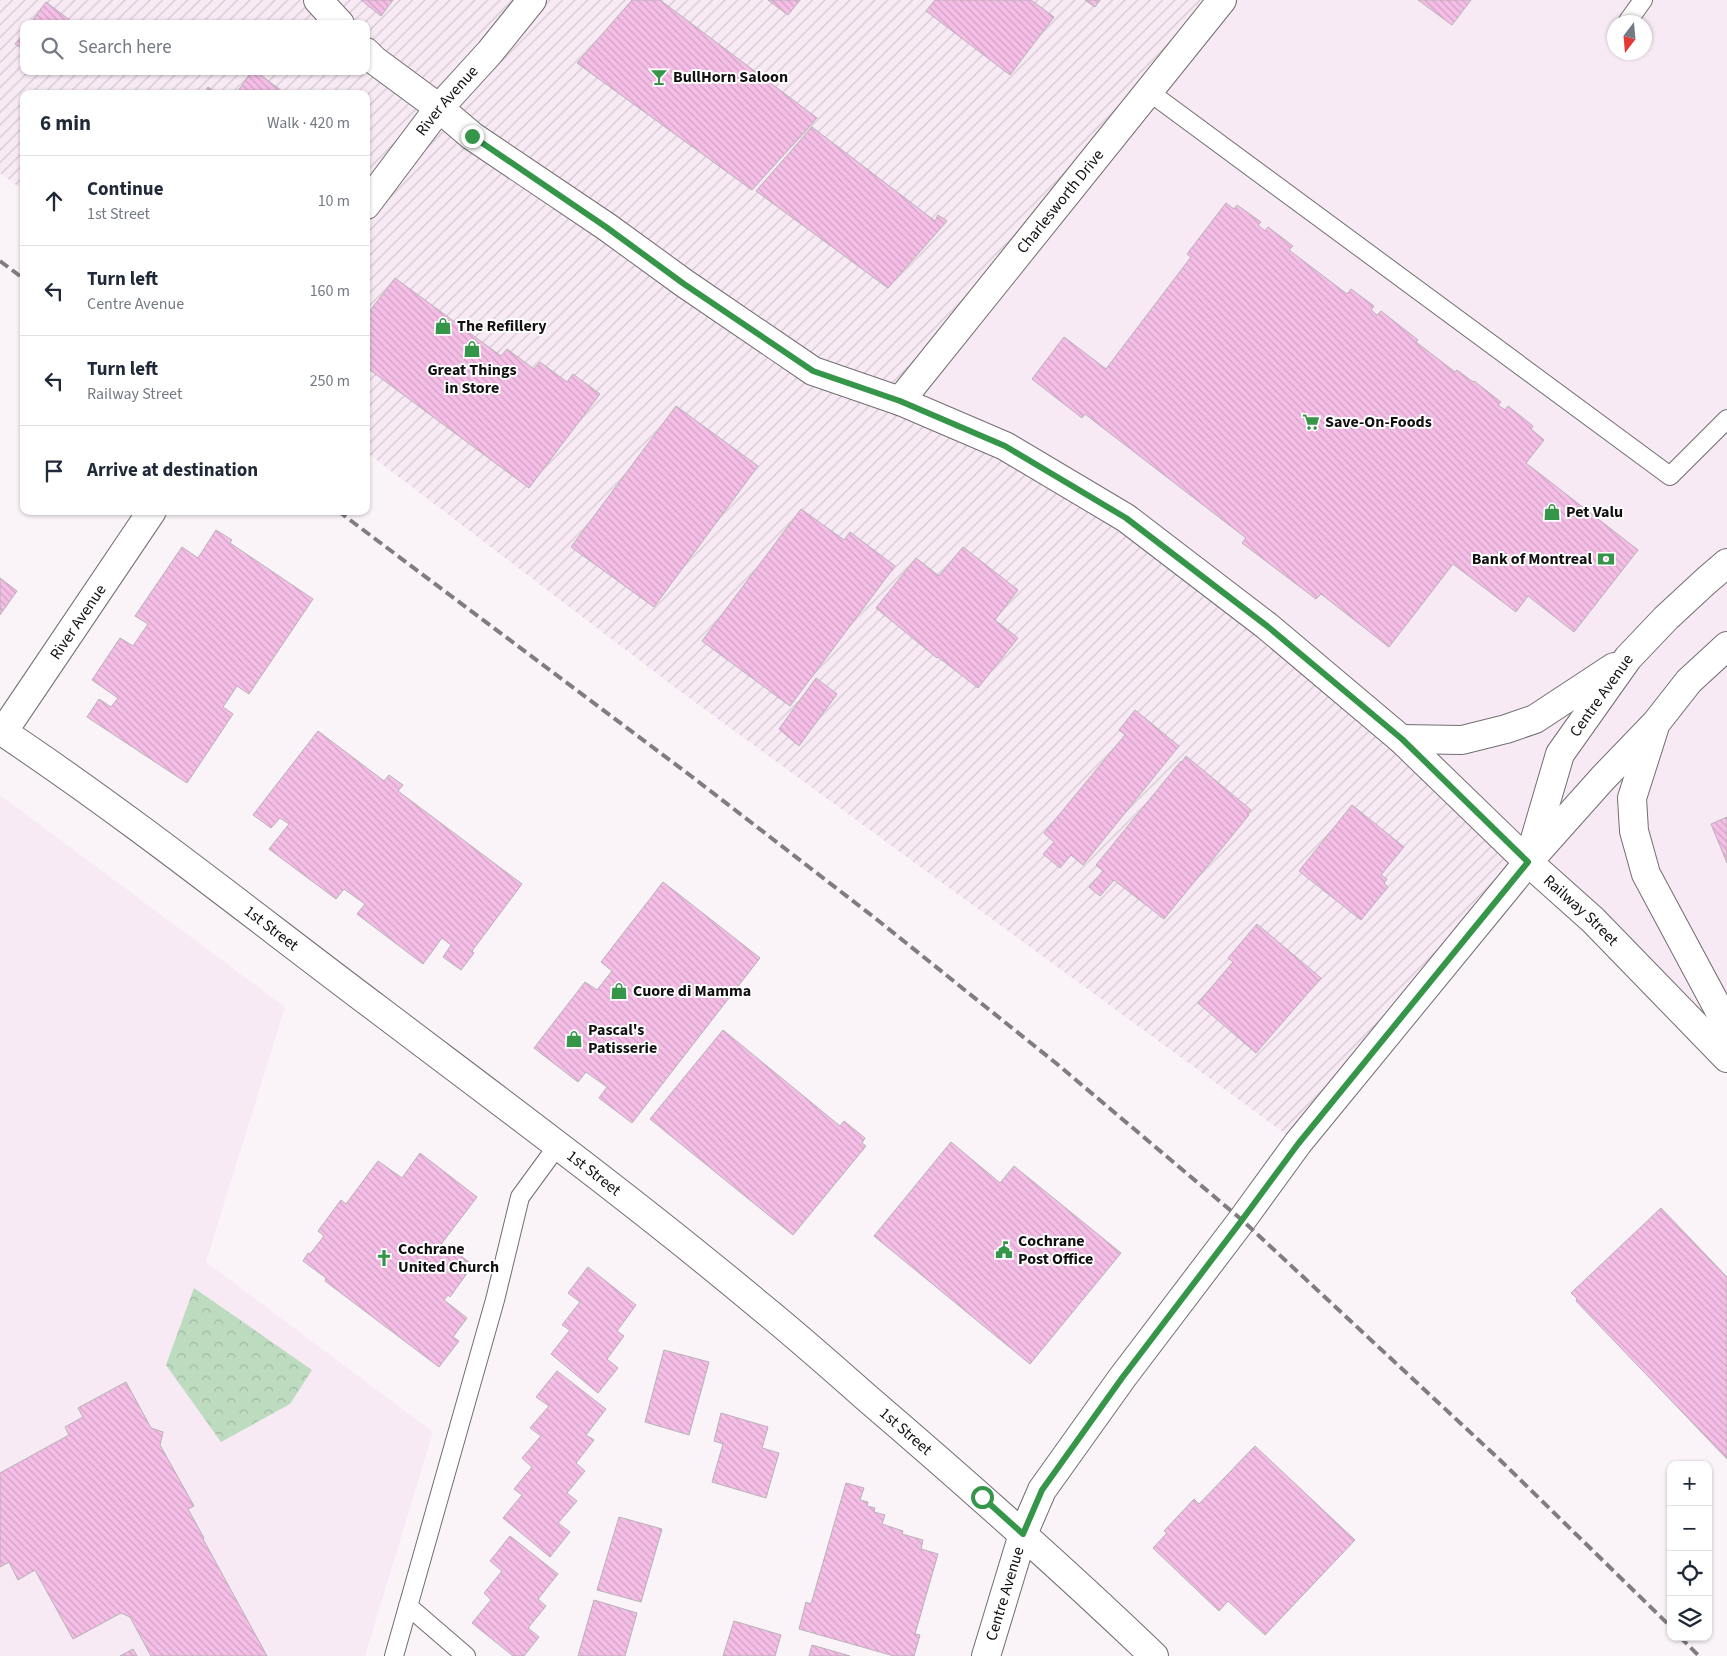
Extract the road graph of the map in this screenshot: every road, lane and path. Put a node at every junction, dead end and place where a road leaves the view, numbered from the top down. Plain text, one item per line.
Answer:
1 (318, 0) edge
2 (532, 0) edge
3 (1222, 0) edge
4 (1643, 0) edge
5 (1632, 15) edge
6 (336, 20) edge
7 (370, 56) edge
8 (1148, 91) junction
9 (439, 108) junction
10 (370, 200) edge
11 (900, 401) junction
12 (1727, 419) edge
13 (149, 515) edge
14 (1727, 564) edge
15 (1727, 646) edge
16 (1628, 658) junction
17 (1656, 723) junction
18 (1, 731) edge
19 (1402, 739) junction
20 (1528, 862) junction
21 (1727, 1025) edge
22 (1727, 1058) edge
23 (558, 1145) junction
24 (1023, 1534) junction
25 (408, 1606) junction
26 (394, 1656) edge
27 (466, 1656) edge
28 (986, 1656) edge
29 (1154, 1656) edge

1 - 6 street
2 - 9 street, River Avenue
3 - 8 street, Charlesworth Drive
4 - 5 lane
7 - 9 street, Railway Street
8 - 11 street, Charlesworth Drive
8 - 12 lane
9 - 10 street, River Avenue
9 - 11 street, Railway Street
11 - 19 street, Railway Street
13 - 18 street, River Avenue
14 - 16 street, Centre Avenue
15 - 17 street, Centre Avenue
16 - 19 street
16 - 20 street, Centre Avenue
17 - 20 street, Centre Avenue
17 - 21 street
18 - 23 street, 1st Street
19 - 20 street, Railway Street
20 - 22 street, Railway Street
20 - 24 street, Centre Avenue
23 - 24 street, 1st Street
23 - 25 lane
24 - 28 street, Centre Avenue
24 - 29 street, 1st Street
25 - 26 lane
25 - 27 lane

